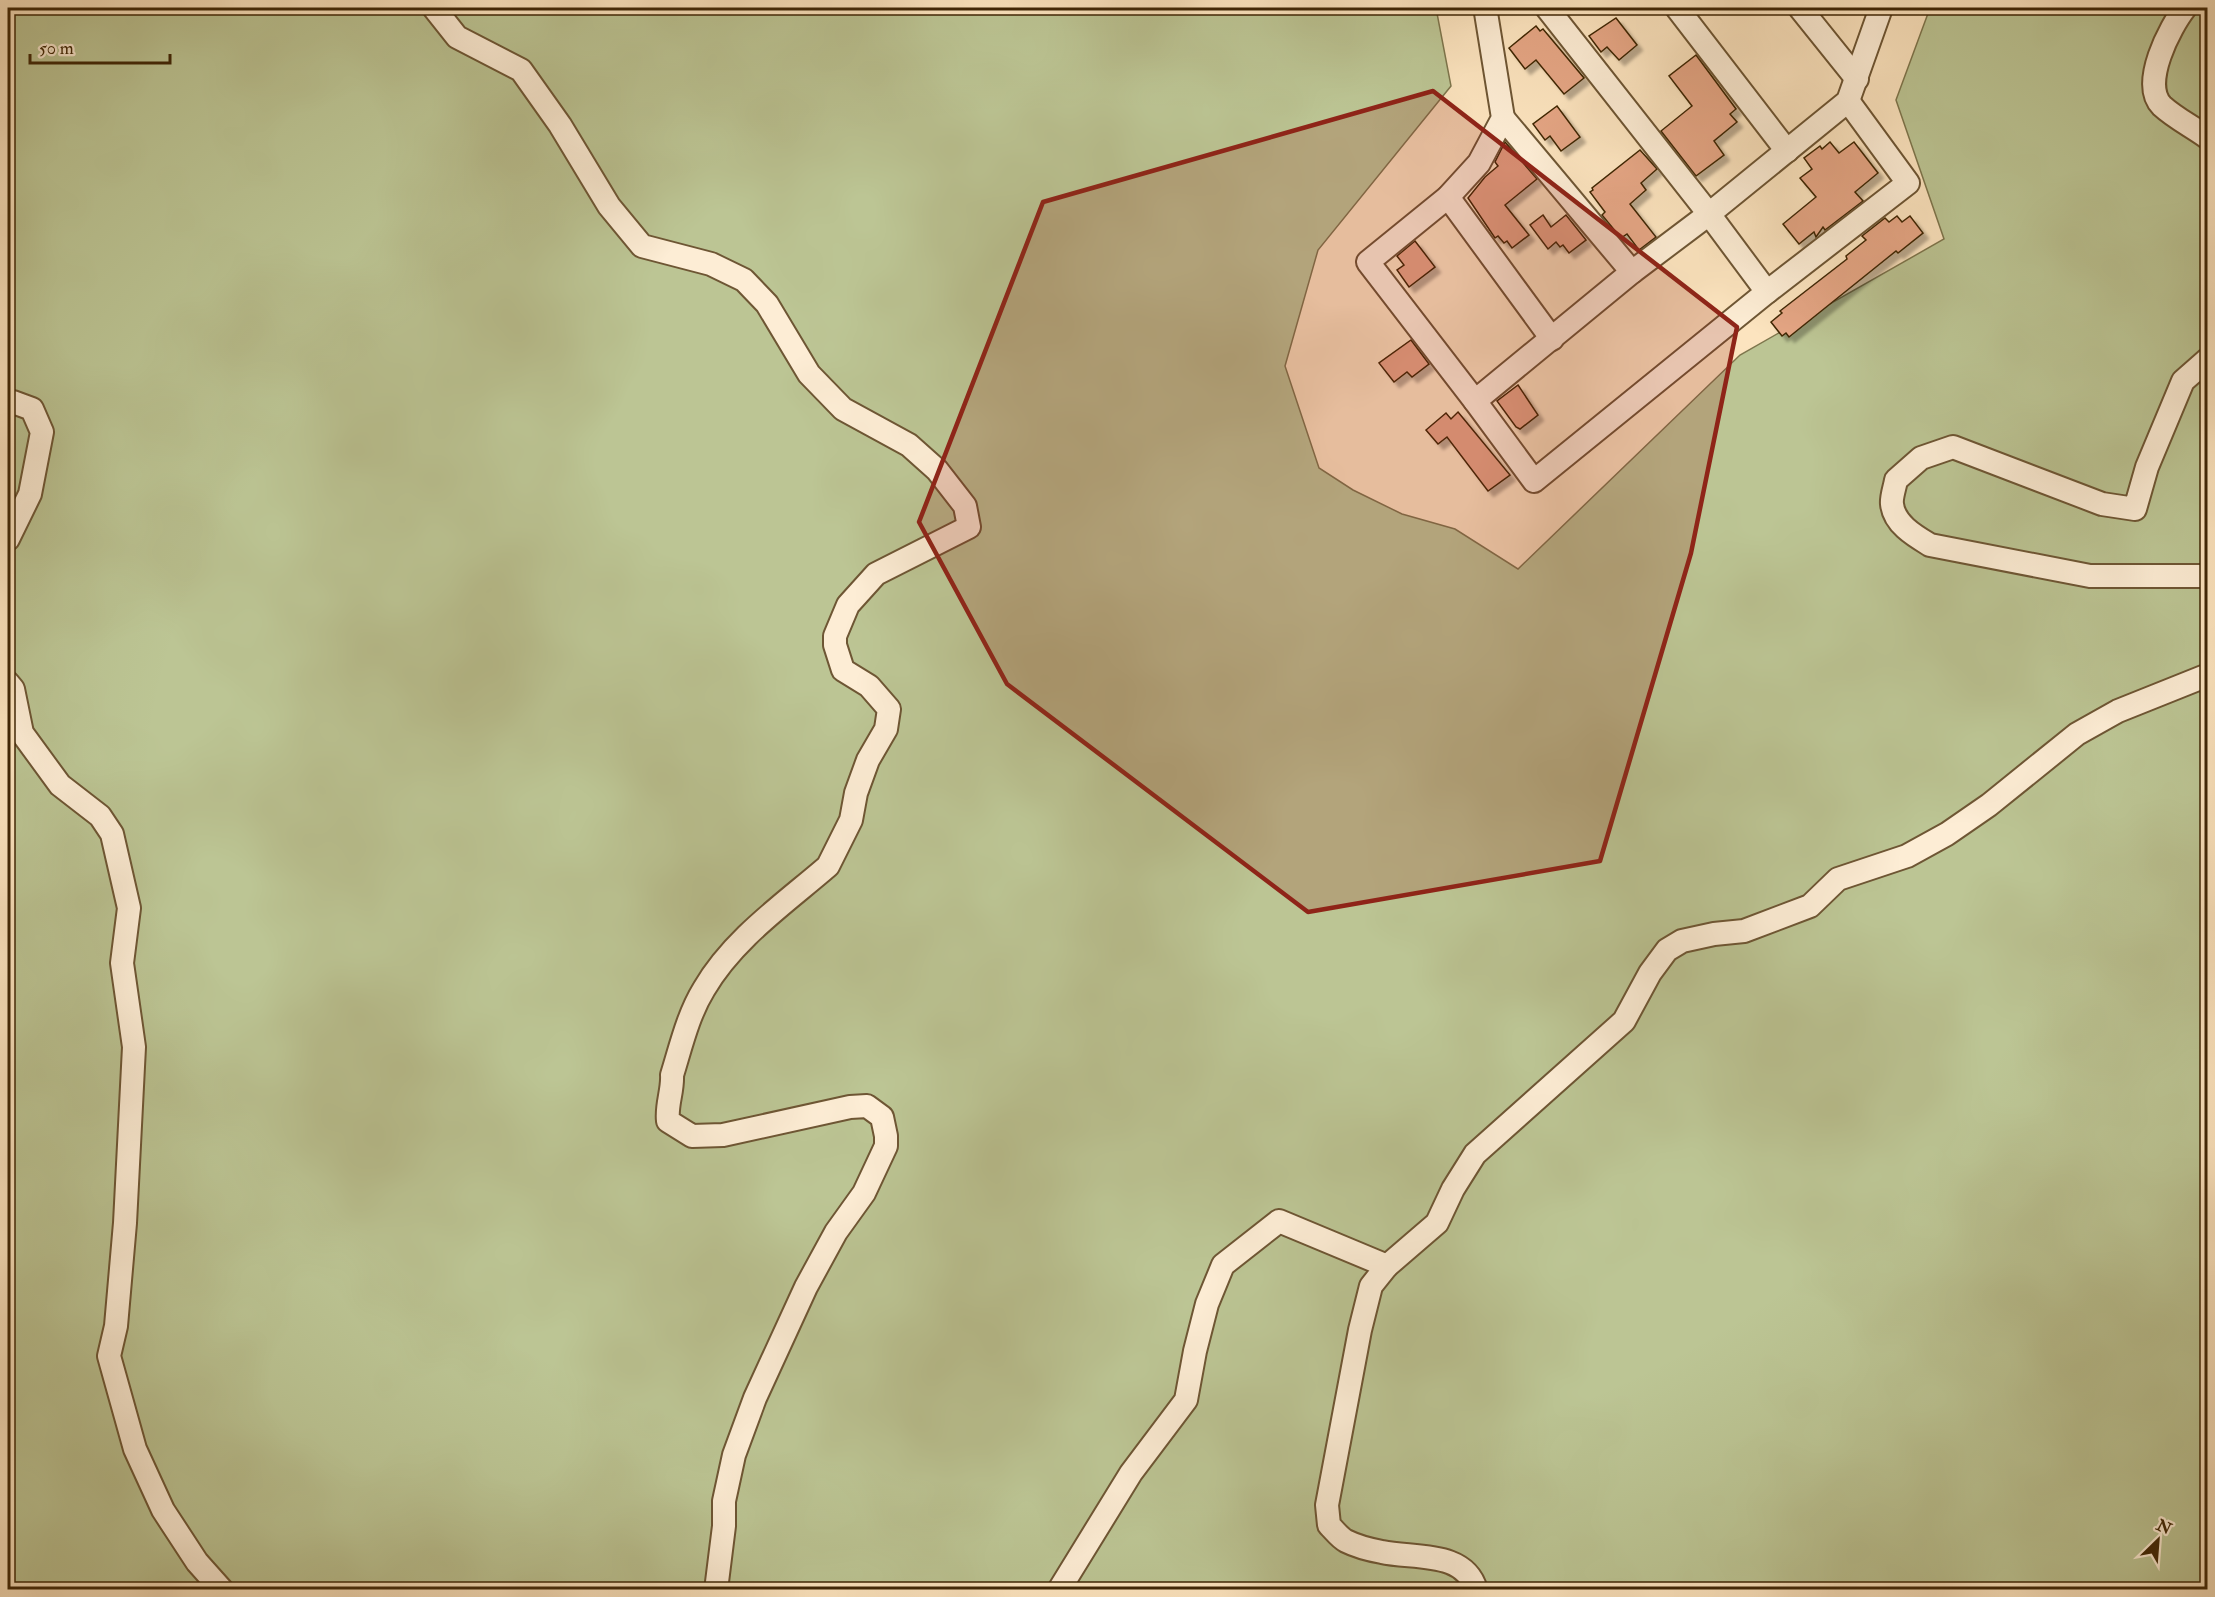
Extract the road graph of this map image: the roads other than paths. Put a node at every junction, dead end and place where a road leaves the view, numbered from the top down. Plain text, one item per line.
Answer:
1 (434, 8) edge
2 (1487, 8) edge
3 (1547, 8) edge
4 (1677, 8) edge
5 (1800, 8) edge
6 (1881, 8) edge
7 (2185, 8) edge
8 (1857, 79) junction
9 (1848, 101) junction
10 (1503, 118) junction
11 (2208, 138) edge
12 (1787, 151) junction
13 (1448, 197) junction
14 (1709, 214) junction
15 (1632, 272) junction
16 (1767, 292) junction
17 (1552, 339) junction
18 (2208, 359) edge
19 (1475, 401) junction
20 (8, 403) edge
21 (8, 539) edge
22 (2208, 576) edge
23 (2208, 675) edge
24 (8, 683) edge
25 (1387, 1266) junction
26 (222, 1590) edge
27 (716, 1590) edge
28 (1059, 1590) edge
29 (1476, 1590) edge

1 - 27 street
2 - 10 street
3 - 14 street
4 - 12 street
5 - 8 street
6 - 8 street
7 - 11 street
8 - 9 street
9 - 12 street
9 - 16 street
10 - 13 street
10 - 15 street
12 - 14 street
13 - 17 street
13 - 19 street
14 - 15 street
14 - 16 street
15 - 17 street
16 - 19 street
17 - 19 street
18 - 22 street
20 - 21 street
23 - 25 street
24 - 26 street
25 - 28 street
25 - 29 street

